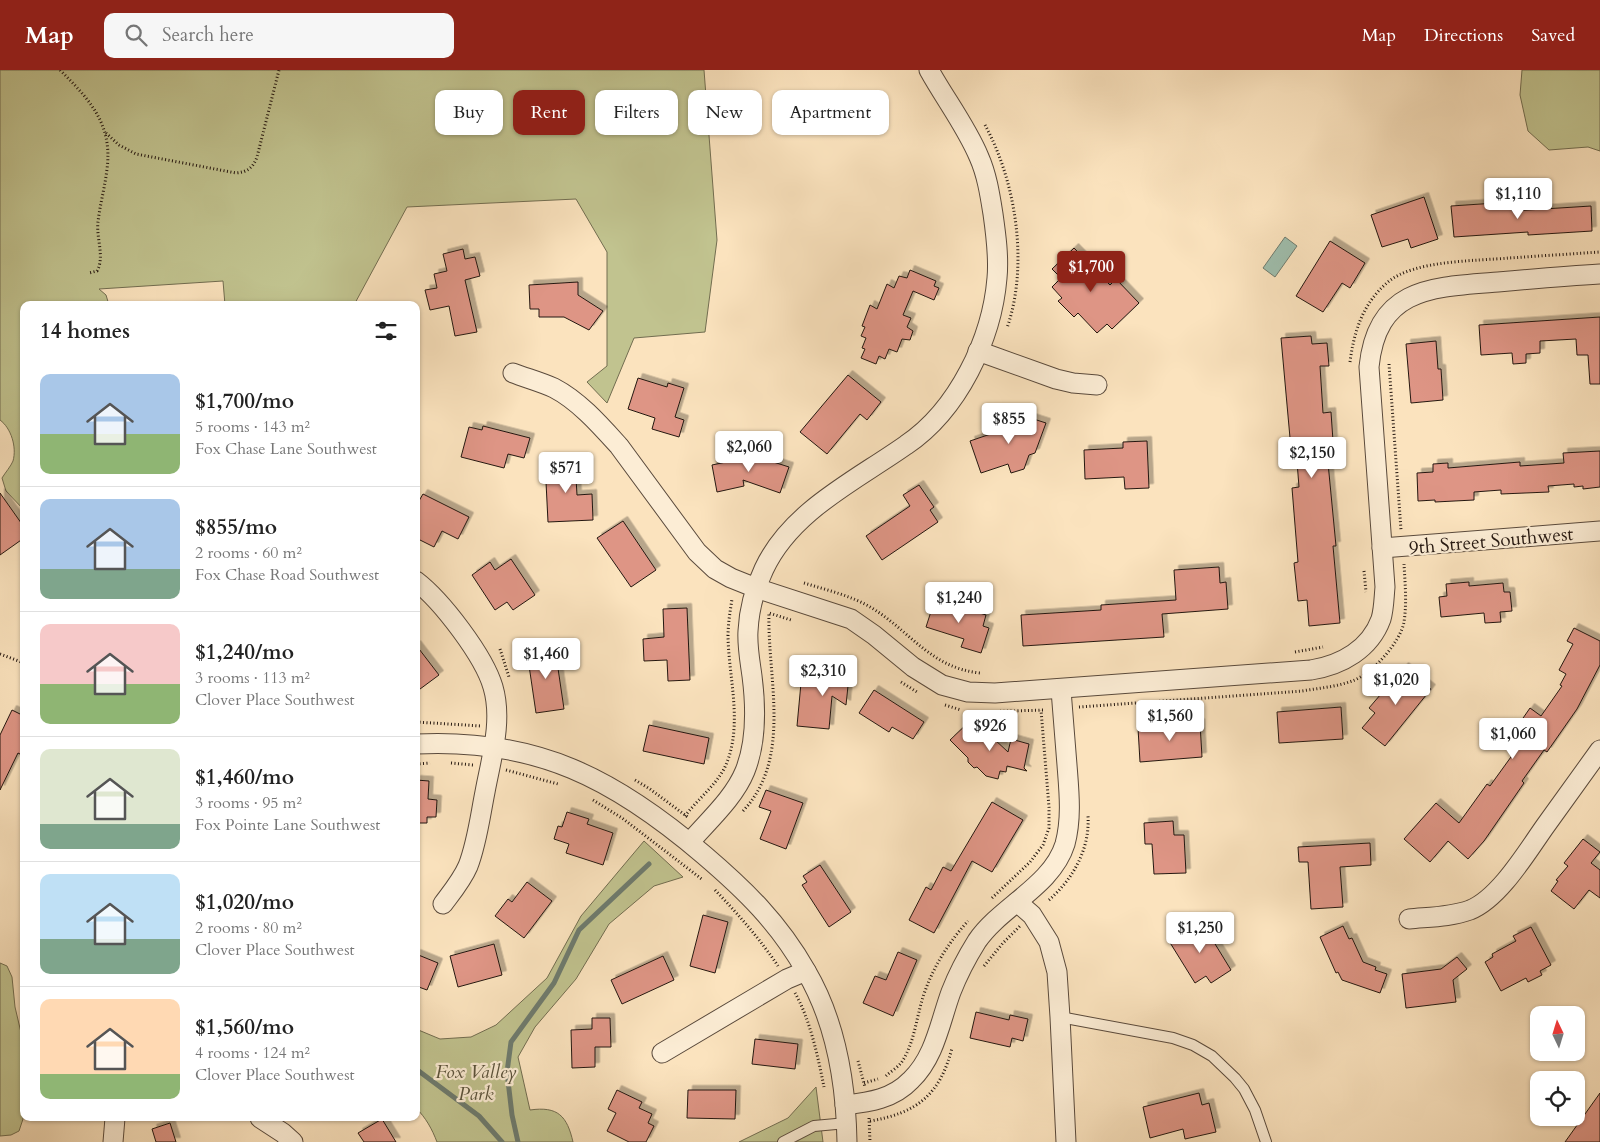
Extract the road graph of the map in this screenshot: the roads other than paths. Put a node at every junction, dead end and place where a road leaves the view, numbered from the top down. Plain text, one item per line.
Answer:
1 (929, 70) edge
2 (1600, 274) edge
3 (978, 351) junction
4 (513, 373) dead end
5 (1097, 385) dead end
6 (1600, 531) edge
7 (1382, 548) junction
8 (420, 585) edge
9 (756, 588) junction
10 (1061, 690) junction
11 (420, 744) edge
12 (493, 747) junction
13 (1600, 750) edge
14 (690, 842) junction
15 (1017, 902) junction
16 (443, 904) dead end
17 (1410, 919) dead end
18 (806, 971) junction
19 (1060, 1017) junction
20 (662, 1053) dead end
21 (846, 1114) junction
22 (115, 1121) edge
23 (265, 1121) edge
24 (113, 1142) edge
25 (293, 1142) edge
26 (783, 1142) edge
27 (847, 1142) edge
28 (1066, 1142) edge
29 (1266, 1142) edge

1 - 3 street
2 - 7 street
3 - 5 street
3 - 9 street
4 - 9 street
6 - 7 street, 9th Street Southwest
7 - 10 street
8 - 12 street
9 - 10 street
9 - 14 street
10 - 15 street
11 - 12 street
12 - 14 street
12 - 16 street
13 - 17 street
14 - 18 street
15 - 19 street
15 - 21 street
18 - 20 street
18 - 21 street
19 - 28 street
19 - 29 lane
21 - 26 lane
21 - 27 street
22 - 24 street
23 - 25 street

